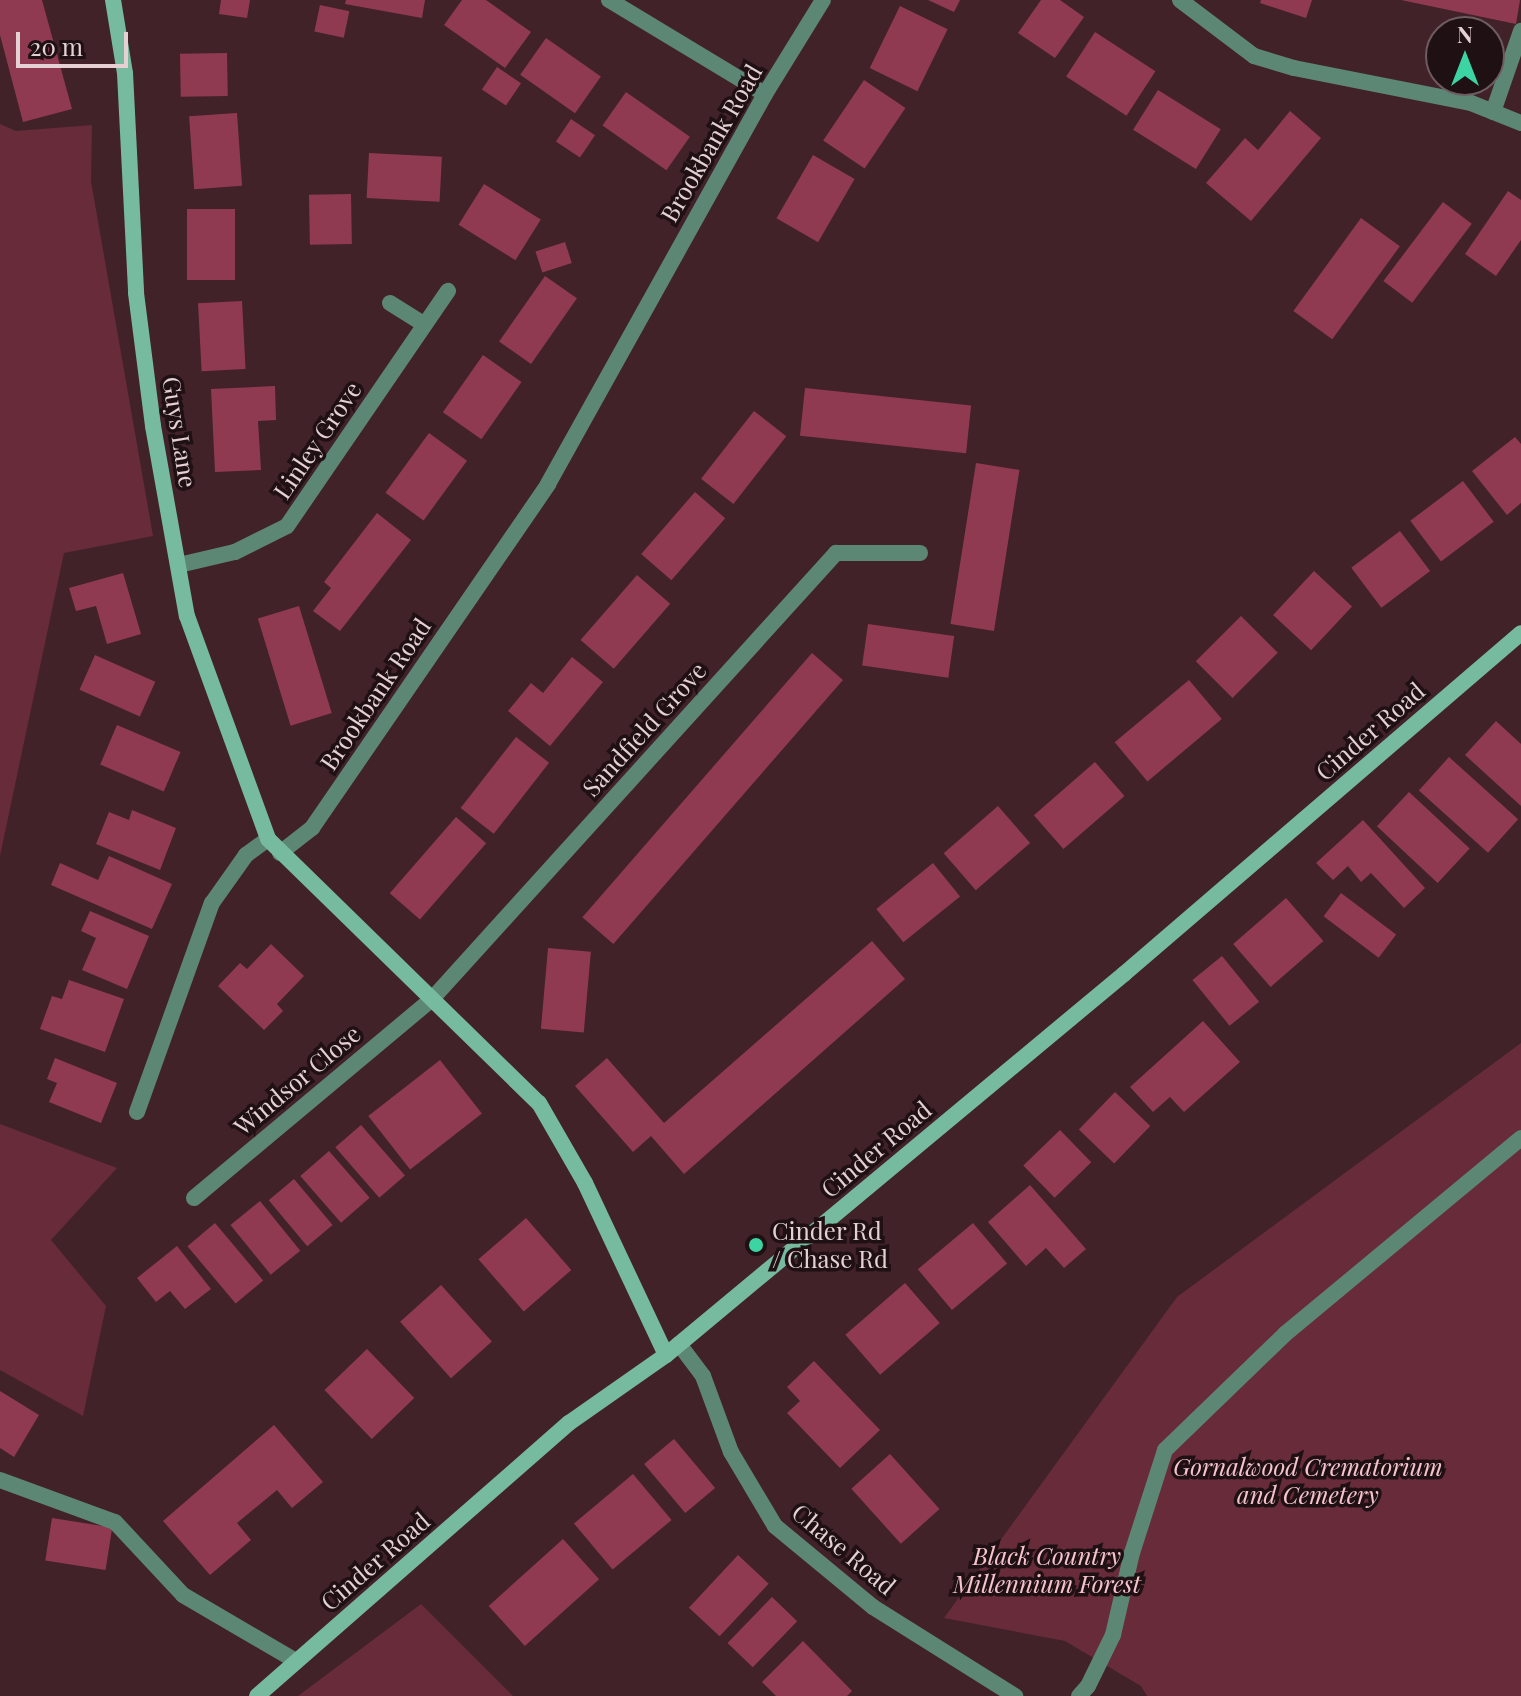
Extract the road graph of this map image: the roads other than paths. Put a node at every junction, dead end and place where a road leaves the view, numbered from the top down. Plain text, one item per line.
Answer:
1 (113, 0) edge
2 (609, 0) edge
3 (823, 0) edge
4 (1180, 0) edge
5 (1521, 31) edge
6 (765, 94) junction
7 (1493, 112) junction
8 (1521, 123) edge
9 (448, 291) dead end
10 (390, 303) dead end
11 (424, 324) junction
12 (920, 553) dead end
13 (179, 565) junction
14 (1521, 633) edge
15 (268, 839) junction
16 (280, 853) junction
17 (432, 999) junction
18 (137, 1112) dead end
19 (1521, 1138) edge
20 (194, 1198) dead end
21 (679, 1344) junction
22 (666, 1355) junction
23 (0, 1480) edge
24 (296, 1661) junction
25 (257, 1696) edge
26 (1015, 1696) edge
27 (1079, 1696) edge

1 - 13 main road, Guys Lane
2 - 6 street
3 - 6 street, Brookbank Road
4 - 7 street
5 - 7 street
6 - 16 street, Brookbank Road
7 - 8 street
9 - 11 street, Linley Grove
10 - 11 street
11 - 13 street, Linley Grove
12 - 17 street, Sandfield Grove
13 - 15 main road, Guys Lane
14 - 21 main road, Cinder Road
15 - 16 main road, Guys Lane
15 - 18 street
16 - 17 main road
17 - 20 street, Windsor Close
17 - 22 main road
19 - 27 street
21 - 22 main road, Cinder Road
21 - 26 street, Chase Road
22 - 24 main road, Cinder Road
23 - 24 street
24 - 25 main road, Cinder Road

